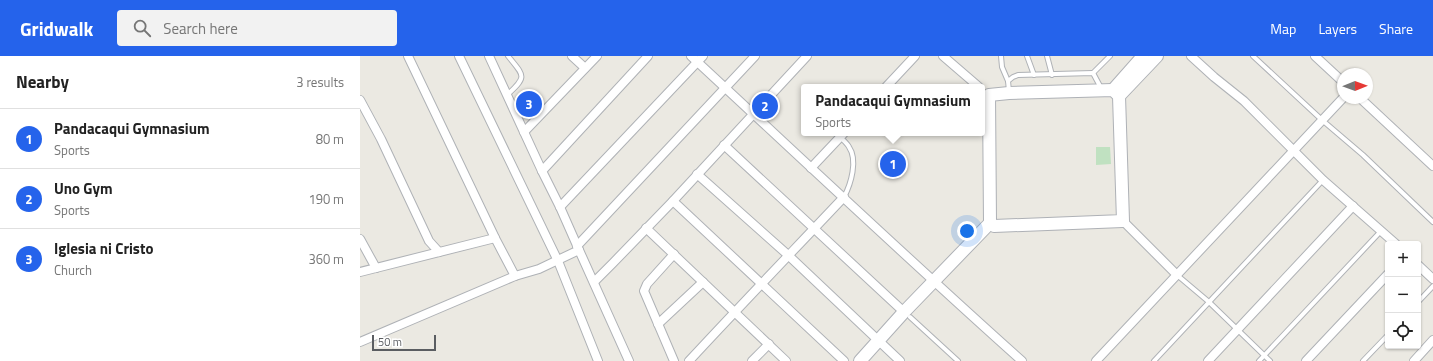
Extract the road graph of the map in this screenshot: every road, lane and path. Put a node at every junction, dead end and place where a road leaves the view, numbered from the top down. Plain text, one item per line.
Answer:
1 (408, 56) edge
2 (459, 56) edge
3 (489, 56) edge
4 (508, 56) edge
5 (572, 56) edge
6 (597, 56) edge
7 (648, 56) edge
8 (691, 56) edge
9 (755, 56) edge
10 (807, 56) edge
11 (916, 56) edge
12 (943, 56) edge
13 (1001, 56) edge
14 (1027, 56) edge
15 (1047, 56) edge
16 (1110, 56) edge
17 (1143, 56) edge
18 (1157, 56) edge
19 (1191, 56) edge
20 (1253, 56) edge
21 (1315, 56) edge
22 (700, 59) edge
23 (585, 68) junction
24 (1093, 74) junction
25 (1034, 75) junction
26 (1052, 75) junction
27 (1337, 76) edge
28 (889, 84) edge
29 (976, 84) edge
30 (726, 87) junction
31 (1009, 87) junction
32 (985, 92) edge
33 (1111, 92) junction
34 (507, 95) junction
35 (360, 100) edge
36 (1337, 104) edge
37 (1366, 104) edge
38 (754, 113) junction
39 (1322, 120) junction
40 (524, 132) junction
41 (841, 136) edge
42 (843, 136) edge
43 (724, 145) junction
44 (1292, 150) junction
45 (1433, 166) edge
46 (811, 168) junction
47 (542, 171) junction
48 (697, 174) junction
49 (1323, 180) junction
50 (844, 197) junction
51 (673, 200) junction
52 (1353, 206) junction
53 (560, 207) junction
54 (1123, 222) junction
55 (1433, 222) edge
56 (992, 224) junction
57 (646, 228) junction
58 (814, 228) junction
59 (1381, 230) junction
60 (495, 238) junction
61 (360, 239) edge
62 (1393, 241) edge
63 (578, 248) junction
64 (439, 252) junction
65 (674, 254) junction
66 (788, 255) junction
67 (558, 261) junction
68 (376, 268) junction
69 (1421, 268) edge
70 (360, 272) edge
71 (1177, 275) junction
72 (514, 276) junction
73 (1385, 277) edge
74 (1433, 279) edge
75 (594, 282) junction
76 (703, 282) junction
77 (762, 284) junction
78 (935, 284) junction
79 (1433, 286) edge
80 (1421, 299) edge
81 (1209, 302) junction
82 (734, 312) junction
83 (907, 314) junction
84 (658, 324) junction
85 (1237, 330) junction
86 (1385, 337) edge
87 (1433, 340) edge
88 (360, 342) edge
89 (881, 343) junction
90 (768, 344) junction
91 (1264, 355) junction
92 (598, 361) edge
93 (629, 361) edge
94 (674, 361) edge
95 (689, 361) edge
96 (752, 361) edge
97 (786, 361) edge
98 (844, 361) edge
99 (860, 361) edge
100 (870, 361) edge
101 (900, 361) edge
102 (958, 361) edge
103 (1022, 361) edge
104 (1096, 361) edge
105 (1154, 361) edge
106 (1208, 361) edge
107 (1259, 361) edge
108 (1270, 361) edge
109 (1306, 361) edge
110 (1363, 361) edge
111 (1414, 361) edge

1 - 60 street
2 - 67 street
3 - 34 street
4 - 34 lane
5 - 23 street
6 - 23 street
7 - 47 street
8 - 22 street
9 - 30 street
10 - 38 street
11 - 28 street
12 - 29 street
13 - 31 lane
14 - 25 lane
15 - 26 lane
16 - 24 lane
17 - 33 street
18 - 33 street
19 - 44 street
20 - 39 lane
21 - 27 street
22 - 30 street
22 - 53 street
23 - 40 street
24 - 26 lane
24 - 33 lane
25 - 26 lane
25 - 31 lane
30 - 38 street
30 - 63 street
31 - 32 street
31 - 33 street
32 - 56 street
33 - 54 street
34 - 40 street
35 - 64 street
36 - 39 street
37 - 45 street
38 - 43 street
38 - 46 street
39 - 44 street
39 - 55 lane
40 - 47 street
41 - 46 street
42 - 50 lane
43 - 48 street
43 - 58 street
44 - 49 street
44 - 71 street
46 - 50 street
47 - 53 street
48 - 51 street
48 - 66 street
49 - 52 street
49 - 81 lane
50 - 58 street
50 - 78 street
51 - 57 street
51 - 77 street
52 - 59 street
52 - 85 street
53 - 63 street
54 - 56 street
54 - 71 street
56 - 78 street
57 - 65 street
57 - 75 street
58 - 66 street
58 - 83 street
59 - 62 street
59 - 91 lane
60 - 64 street
60 - 72 street
61 - 68 street
63 - 67 street
63 - 75 street
64 - 68 street
65 - 76 street
65 - 84 street
66 - 77 street
66 - 89 street
67 - 72 street
67 - 92 street
68 - 70 street
69 - 74 street
71 - 81 lane
71 - 104 street
72 - 88 street
73 - 109 street
75 - 93 street
76 - 82 street
76 - 84 street
77 - 82 street
77 - 98 street
78 - 83 street
78 - 103 street
79 - 80 lane
81 - 85 lane
81 - 105 lane
82 - 90 street
82 - 95 street
83 - 89 street
83 - 102 lane
84 - 94 street
85 - 91 lane
85 - 106 street
86 - 110 lane
87 - 111 street
89 - 99 street
89 - 100 street
89 - 101 street
90 - 96 street
90 - 97 street
91 - 107 lane
91 - 108 lane

